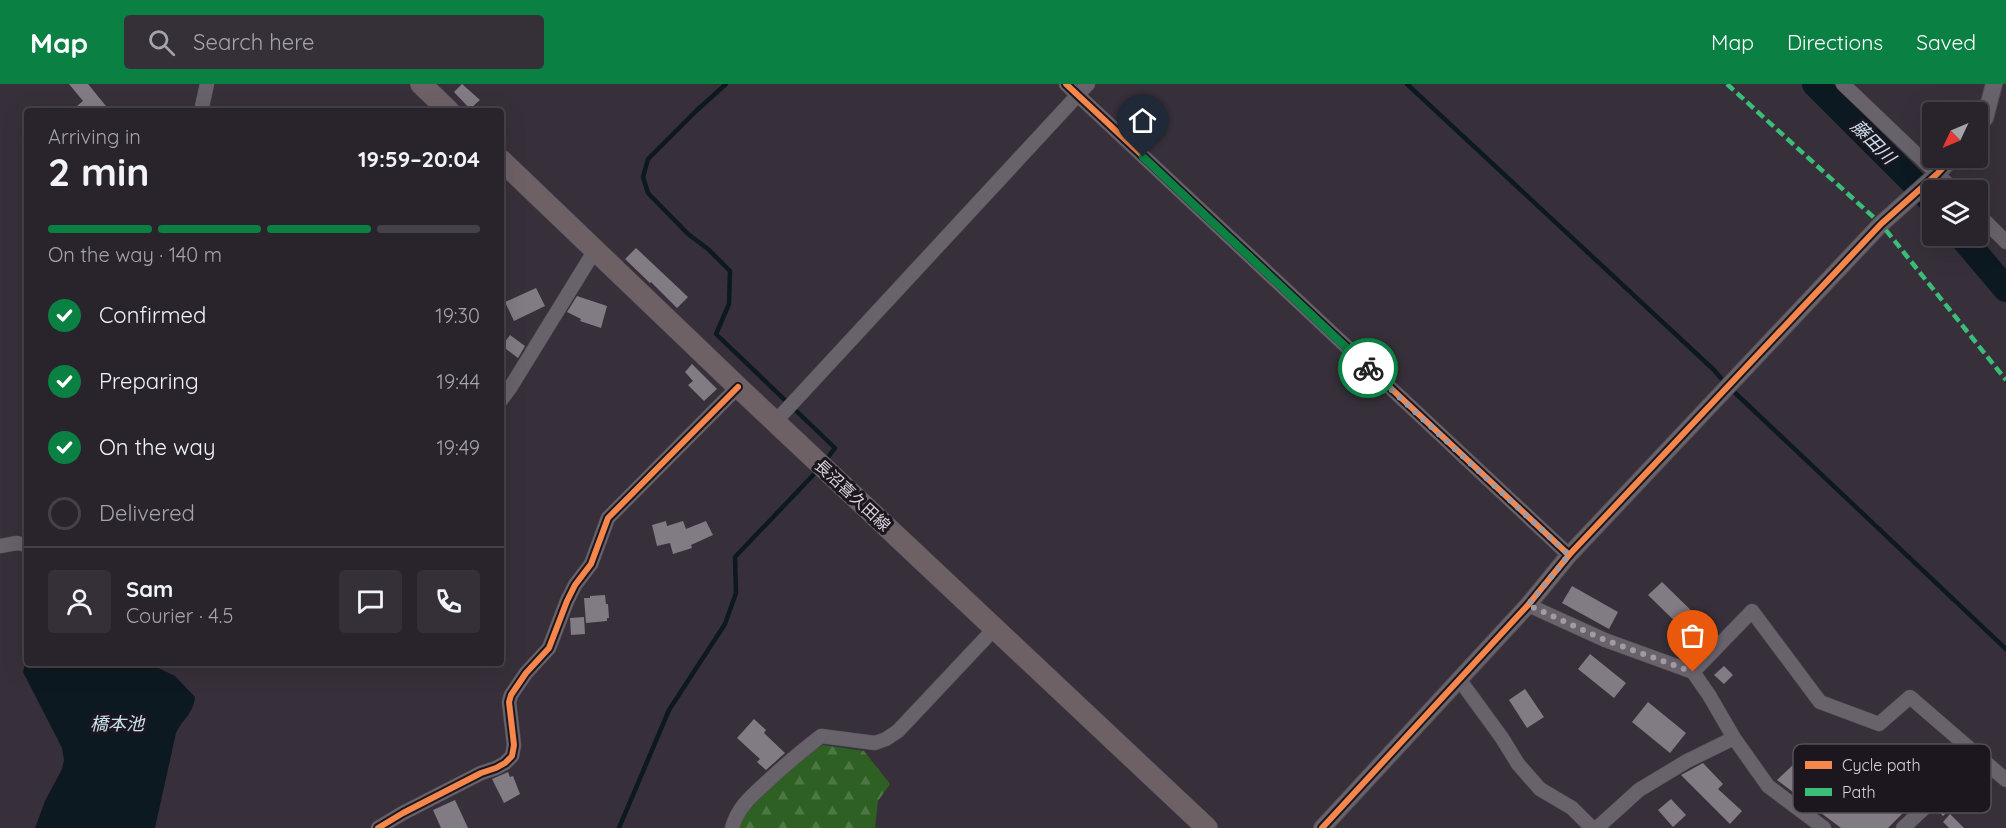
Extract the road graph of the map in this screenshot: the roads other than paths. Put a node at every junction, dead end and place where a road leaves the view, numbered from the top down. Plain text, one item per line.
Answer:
1 (207, 84) edge
2 (421, 84) edge
3 (1066, 84) edge
4 (1088, 84) edge
5 (1843, 84) edge
6 (1994, 84) edge
7 (1078, 95) junction
8 (1988, 107) edge
9 (202, 108) edge
10 (446, 108) edge
11 (504, 163) edge
12 (1943, 168) edge
13 (1938, 174) junction
14 (1944, 180) edge
15 (1988, 224) edge
16 (2006, 242) edge
17 (595, 250) junction
18 (738, 387) junction
19 (504, 395) edge
20 (775, 422) junction
21 (24, 544) edge
22 (0, 546) edge
23 (1569, 555) junction
24 (1528, 605) junction
25 (994, 629) junction
26 (1693, 672) junction
27 (1459, 679) junction
28 (1734, 738) junction
29 (1964, 744) edge
30 (1991, 767) edge
31 (2006, 780) edge
32 (1793, 805) edge
33 (1804, 813) edge
34 (1919, 813) edge
35 (378, 828) edge
36 (732, 828) edge
37 (1207, 828) edge
38 (1322, 828) edge
39 (1592, 828) edge
40 (1597, 828) edge
41 (1824, 828) edge
42 (1903, 828) edge

1 - 9 street
2 - 10 main road
3 - 7 street
4 - 7 street
5 - 13 street
6 - 8 street
7 - 20 street
7 - 23 street
11 - 17 main road, 長沼喜久田線
12 - 13 street
13 - 14 street
13 - 23 street
15 - 16 street
17 - 18 main road, 長沼喜久田線
17 - 19 street
18 - 20 main road, 長沼喜久田線
18 - 35 street
20 - 25 main road, 長沼喜久田線
21 - 22 street
23 - 24 street
24 - 26 street
24 - 27 street
25 - 36 street
25 - 37 main road, 長沼喜久田線
26 - 28 street
26 - 29 street
27 - 38 street
27 - 39 street
28 - 32 street
28 - 40 street
30 - 31 street
33 - 41 street
34 - 42 street

